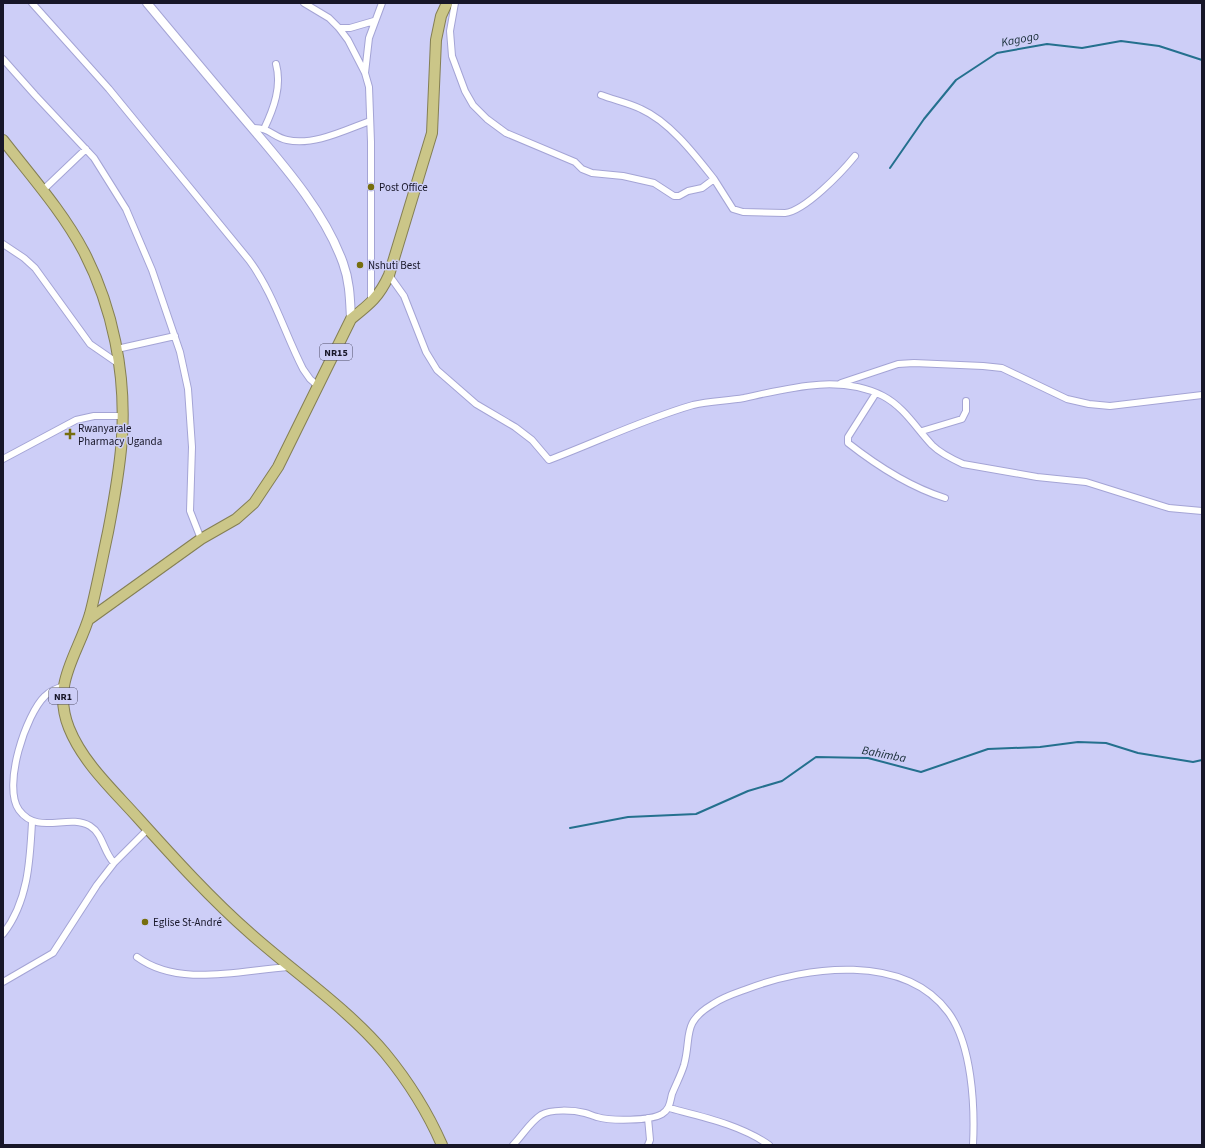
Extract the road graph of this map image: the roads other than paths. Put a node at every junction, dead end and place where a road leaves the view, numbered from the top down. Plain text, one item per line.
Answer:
1 (32, 3) edge
2 (147, 3) edge
3 (304, 3) edge
4 (382, 3) edge
5 (446, 3) edge
6 (455, 3) edge
7 (374, 22) junction
8 (339, 28) junction
9 (3, 59) edge
10 (276, 64) dead end
11 (365, 73) junction
12 (601, 95) dead end
13 (370, 121) junction
14 (252, 128) junction
15 (264, 129) junction
16 (3, 140) edge
17 (86, 149) junction
18 (855, 156) dead end
19 (714, 179) junction
20 (42, 191) junction
21 (3, 244) edge
22 (389, 275) junction
23 (371, 304) junction
24 (351, 319) junction
25 (175, 336) junction
26 (117, 348) junction
27 (119, 364) junction
28 (840, 384) junction
29 (318, 386) junction
30 (876, 393) junction
31 (1202, 395) edge
32 (966, 401) dead end
33 (123, 416) junction
34 (922, 431) junction
35 (3, 459) edge
36 (944, 498) dead end
37 (1202, 511) edge
38 (201, 539) junction
39 (88, 620) junction
40 (64, 686) junction
41 (32, 822) junction
42 (148, 829) junction
43 (114, 863) junction
44 (3, 934) edge
45 (137, 957) dead end
46 (289, 967) junction
47 (3, 982) edge
48 (669, 1108) junction
49 (648, 1118) junction
50 (442, 1145) edge
51 (513, 1145) edge
52 (648, 1145) edge
53 (769, 1145) edge
54 (972, 1145) edge

1 - 29 street
2 - 14 street
3 - 8 street
4 - 7 street
5 - 22 highway, NR15
6 - 19 street
7 - 8 street
7 - 11 street
8 - 11 street
9 - 17 street
10 - 15 street
11 - 13 street
12 - 19 street
13 - 15 street
13 - 23 street
14 - 15 street
14 - 24 street
16 - 20 highway, NR1
17 - 20 street
17 - 25 street
18 - 19 street
20 - 26 highway, NR1
21 - 27 street
22 - 23 highway, NR15
22 - 28 street
23 - 24 highway, NR15
24 - 29 highway, NR15
25 - 26 street
25 - 38 street
26 - 27 highway, NR1
27 - 33 highway, NR1
28 - 30 street
28 - 31 street
29 - 38 highway, NR15
30 - 34 street
30 - 36 street
32 - 34 street
33 - 35 street
33 - 39 highway, NR1
34 - 37 street
38 - 39 highway, NR15
39 - 40 highway, NR1
40 - 41 street
40 - 42 highway, NR1
41 - 43 street
41 - 44 street
42 - 43 street
42 - 46 highway, NR1
43 - 47 street
45 - 46 street
46 - 50 highway, NR1
48 - 49 street
48 - 53 street
48 - 54 street
49 - 51 street
49 - 52 street

